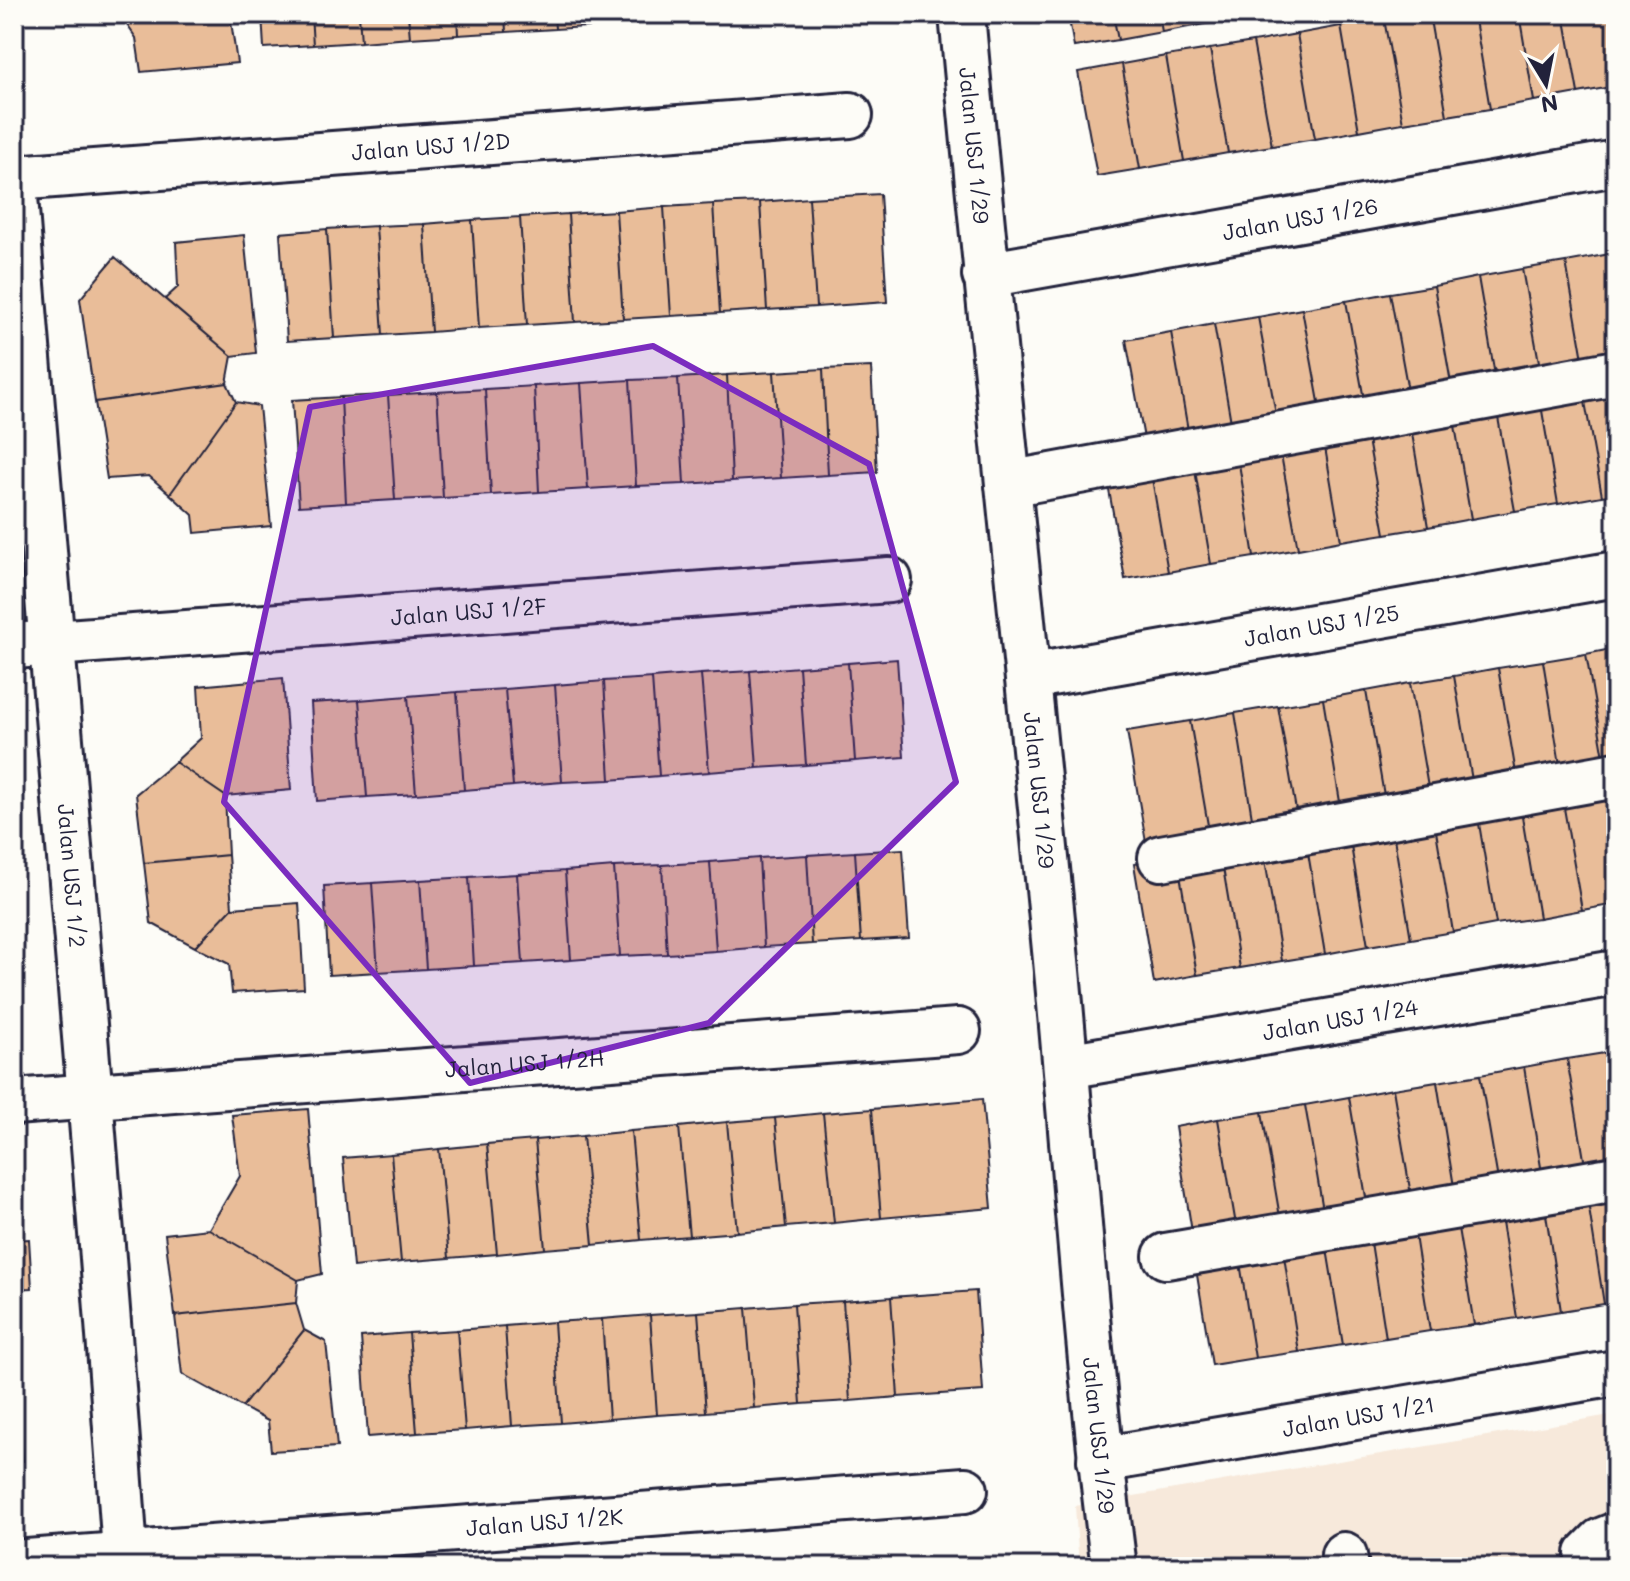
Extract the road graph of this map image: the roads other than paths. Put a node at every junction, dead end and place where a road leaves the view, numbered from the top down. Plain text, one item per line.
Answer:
1 (962, 14) edge
2 (850, 115) dead end
3 (1616, 163) edge
4 (14, 178) edge
5 (14, 184) edge
6 (985, 275) junction
7 (1616, 373) edge
8 (1008, 484) junction
9 (1616, 574) edge
10 (889, 580) dead end
11 (32, 644) edge
12 (1028, 677) junction
13 (1616, 775) edge
14 (1161, 858) dead end
15 (1616, 973) edge
16 (958, 1031) dead end
17 (1066, 1066) junction
18 (90, 1096) junction
19 (14, 1102) edge
20 (1616, 1179) edge
21 (1166, 1256) dead end
22 (1616, 1373) edge
23 (1100, 1460) junction
24 (965, 1490) dead end
25 (1616, 1535) edge
26 (125, 1561) edge
27 (14, 1563) edge
28 (1114, 1567) edge
29 (1588, 1567) edge

1 - 6 street, Jalan USJ 1/29
2 - 4 street, Jalan USJ 1/2D
3 - 6 street, Jalan USJ 1/26
5 - 11 street, Jalan USJ 1/2
6 - 8 street, Jalan USJ 1/29
7 - 8 street
8 - 12 street, Jalan USJ 1/29
9 - 12 street, Jalan USJ 1/25
10 - 11 street, Jalan USJ 1/2F
11 - 18 street, Jalan USJ 1/2
12 - 17 street, Jalan USJ 1/29
13 - 14 street
15 - 17 street, Jalan USJ 1/24
16 - 18 street, Jalan USJ 1/2H
17 - 23 street, Jalan USJ 1/29
18 - 19 street, Jalan USJ 1/2H
18 - 26 street, Jalan USJ 1/2
20 - 21 street
22 - 23 street, Jalan USJ 1/21
23 - 28 street, Jalan USJ 1/29
24 - 26 street, Jalan USJ 1/2K
25 - 29 street
26 - 27 street, Jalan USJ 1/2K

